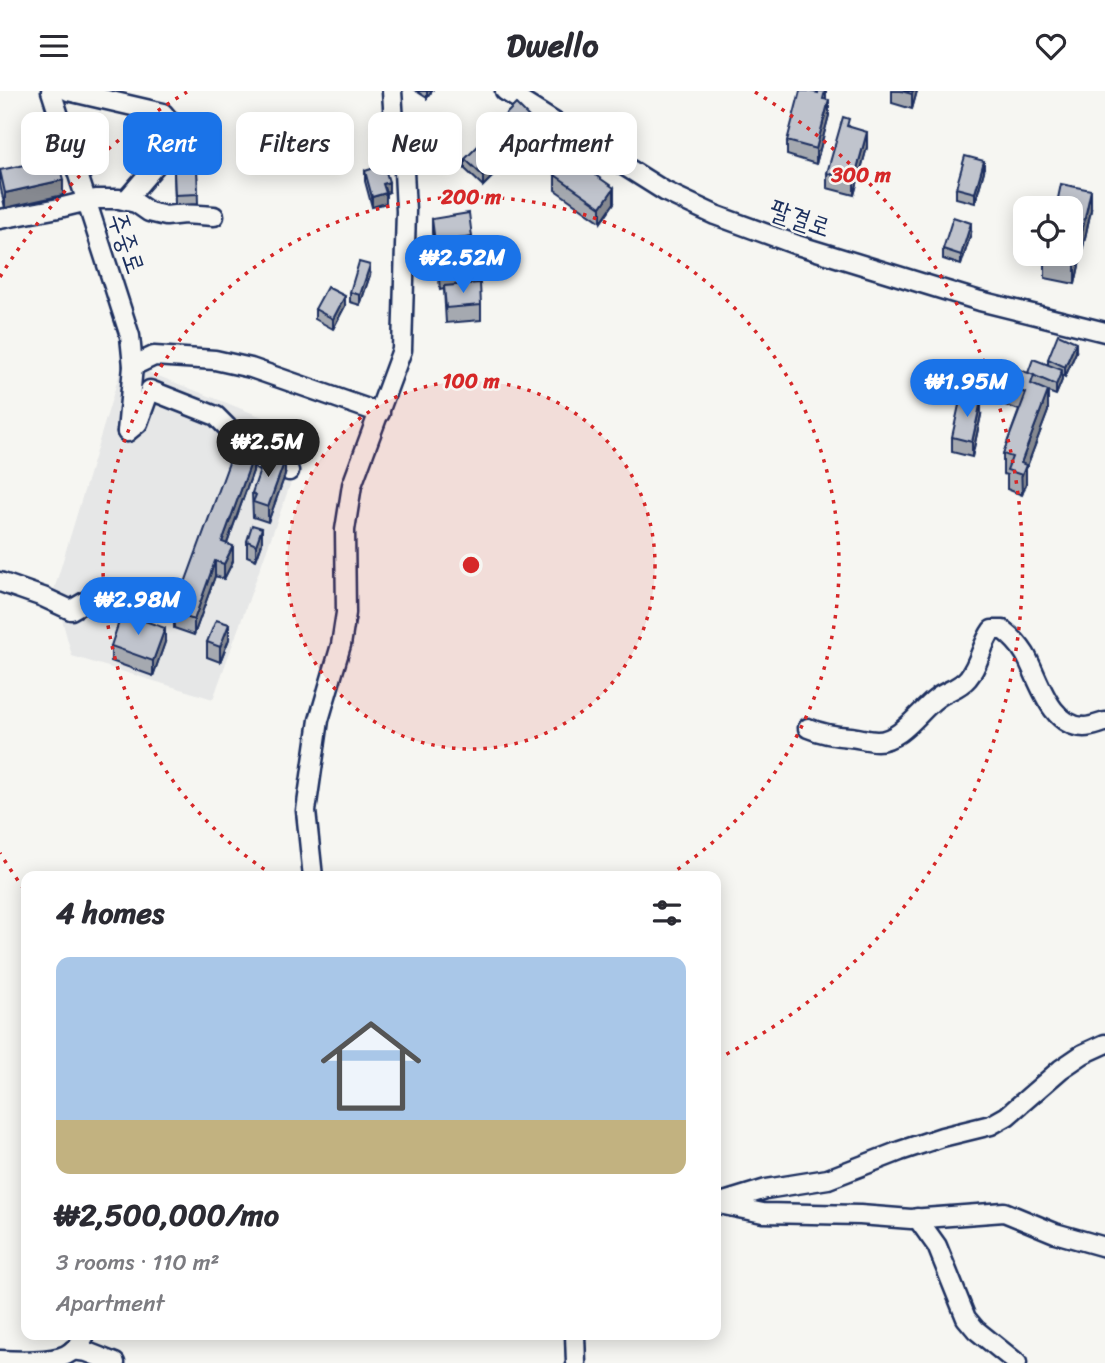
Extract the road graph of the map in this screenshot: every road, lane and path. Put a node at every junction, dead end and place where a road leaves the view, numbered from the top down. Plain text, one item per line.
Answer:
1 (51, 91) edge
2 (68, 91) edge
3 (392, 91) edge
4 (505, 91) edge
5 (126, 200) junction
6 (85, 202) junction
7 (214, 216) dead end
8 (0, 219) edge
9 (1105, 333) edge
10 (133, 366) junction
11 (380, 412) junction
12 (289, 471) dead end
13 (0, 582) edge
14 (95, 596) dead end
15 (1105, 722) edge
16 (808, 728) dead end
17 (312, 871) edge
18 (1105, 1044) edge
19 (721, 1202) edge
20 (721, 1205) edge
21 (917, 1218) junction
22 (1105, 1247) edge
23 (83, 1340) edge
24 (575, 1340) edge
25 (73, 1350) junction
26 (11, 1361) edge
27 (115, 1363) edge
28 (576, 1363) edge
29 (1017, 1363) edge

1 - 6 street, 주중로
2 - 5 street
3 - 11 street
4 - 9 street, 팔결로
5 - 6 street, 주중로
5 - 7 street, 주중로
6 - 8 street, 주중로
6 - 10 street, 주중로
10 - 11 street
10 - 12 street, 주중로
11 - 17 street
13 - 14 street
15 - 16 street
18 - 19 street
20 - 21 street
21 - 22 street
21 - 29 street
23 - 25 street
24 - 28 street
25 - 26 street
25 - 27 street

